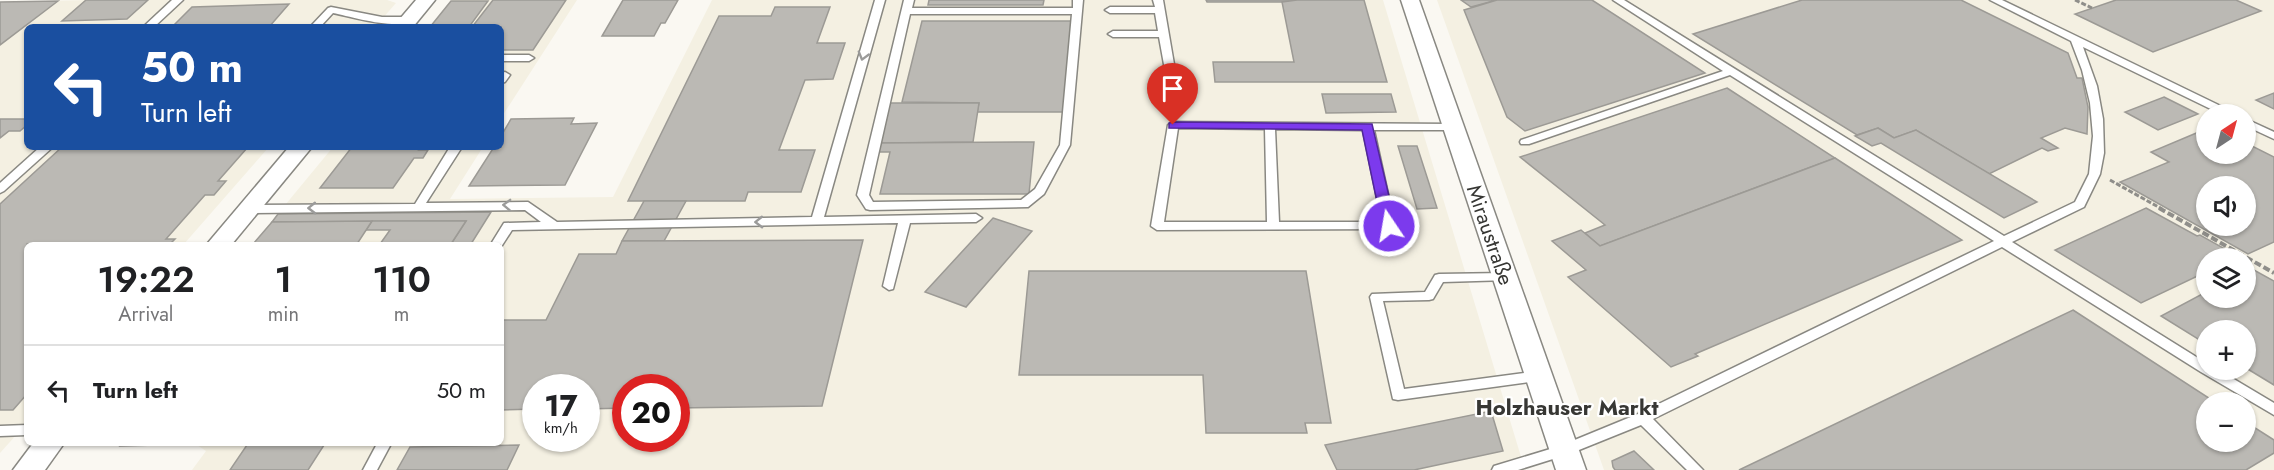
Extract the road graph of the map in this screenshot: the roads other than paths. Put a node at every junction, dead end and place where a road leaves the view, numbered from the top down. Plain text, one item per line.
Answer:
1 (178, 0) edge
2 (426, 0) edge
3 (880, 0) edge
4 (1410, 0) edge
5 (1618, 0) edge
6 (1995, 0) edge
7 (1078, 5) edge
8 (1158, 5) edge
9 (907, 6) edge
10 (2038, 9) dead end
11 (1110, 10) dead end
12 (2025, 15) junction
13 (406, 23) edge
14 (151, 24) edge
15 (318, 24) edge
16 (1113, 34) dead end
17 (1164, 34) junction
18 (2074, 39) junction
19 (504, 58) edge
20 (530, 58) dead end
21 (1170, 70) dead end
22 (1729, 72) junction
23 (2208, 104) edge
24 (1270, 126) junction
25 (1368, 127) junction
26 (1453, 127) junction
27 (2256, 127) edge
28 (2274, 136) edge
29 (1525, 142) dead end
30 (44, 150) edge
31 (298, 150) edge
32 (454, 150) edge
33 (0, 189) edge
34 (419, 206) junction
35 (249, 209) junction
36 (976, 218) dead end
37 (905, 219) junction
38 (817, 221) junction
39 (554, 226) junction
40 (1273, 226) junction
41 (221, 242) edge
42 (498, 242) edge
43 (2005, 243) junction
44 (1505, 277) junction
45 (889, 286) dead end
46 (2196, 362) edge
47 (1539, 376) junction
48 (2225, 380) edge
49 (2274, 410) edge
50 (1643, 418) junction
51 (24, 430) edge
52 (0, 431) edge
53 (48, 446) edge
54 (383, 446) edge
55 (1567, 460) edge
56 (28, 470) edge
57 (370, 470) edge
58 (1499, 470) edge
59 (1696, 470) edge

1 - 14 lane
2 - 13 street
3 -> 38 lane
4 - 26 street, Miraustraße
5 - 22 lane
6 - 12 lane
7 - 9 lane
7 - 9 lane
8 - 11 lane
8 - 17 lane
10 - 12 lane
12 - 18 lane
13 - 15 lane
16 - 17 lane
17 - 21 lane
18 - 23 lane
18 - 43 lane
19 - 20 lane
22 - 29 lane
22 - 43 lane
24 - 25 lane
24 - 40 lane
24 - 40 lane
25 - 26 lane
25 - 40 lane
26 - 44 street, Miraustraße
27 - 28 lane
30 - 33 lane
31 - 35 street
32 - 34 lane
34 -> 35 lane
39 -> 34 lane
35 - 41 street
36 - 37 lane
37 - 38 lane
37 - 45 lane
38 -> 39 lane
39 - 42 lane
43 - 46 lane
43 - 50 lane
44 - 47 street, Miraustraße
44 - 47 lane
47 - 55 street, Miraustraße
48 - 49 lane
50 - 55 lane
50 - 59 lane
51 - 52 lane
53 - 56 street
54 - 57 lane
55 - 58 lane

